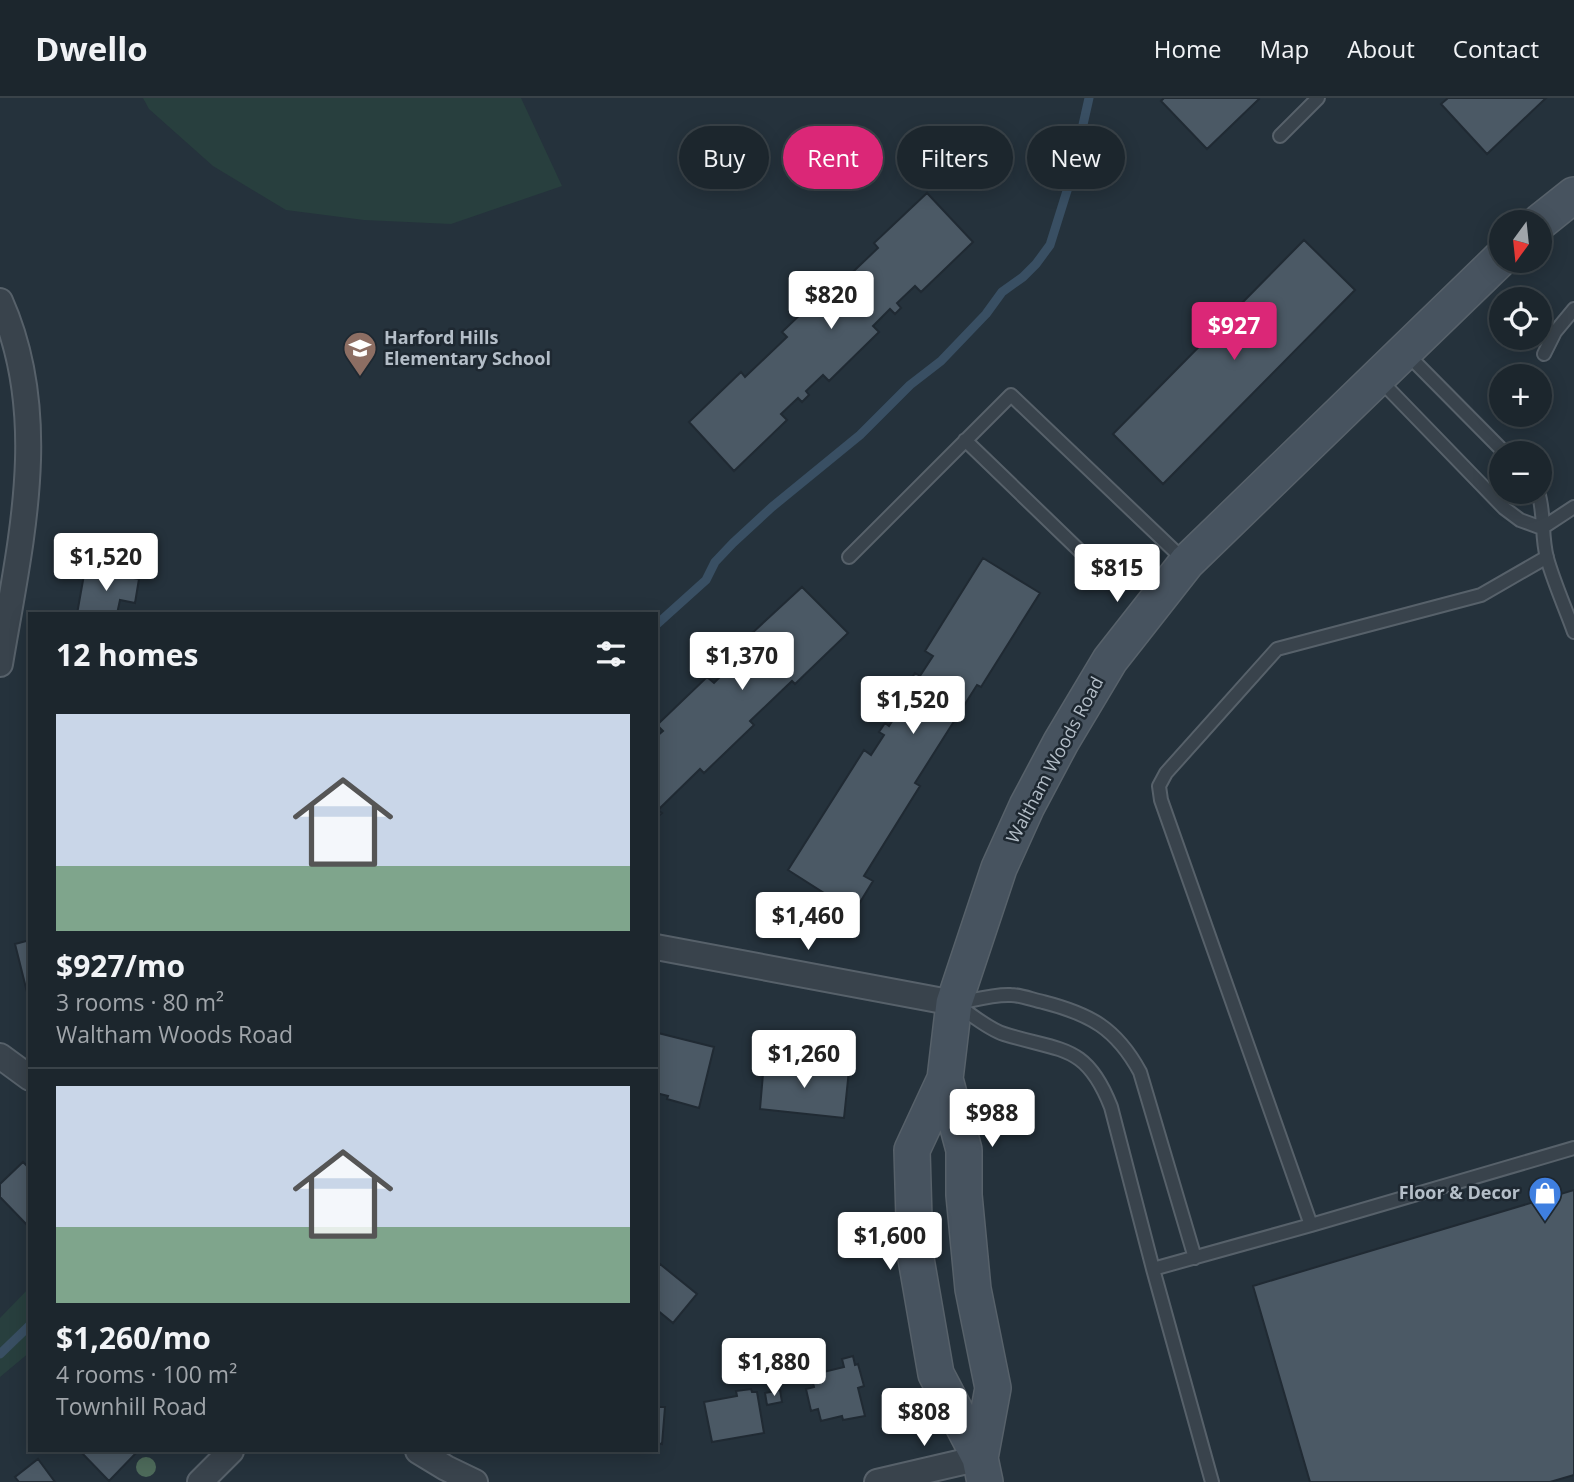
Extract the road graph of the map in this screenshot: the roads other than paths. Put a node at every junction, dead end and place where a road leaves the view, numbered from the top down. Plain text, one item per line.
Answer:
1 (1318, 98) edge
2 (1280, 136) dead end
3 (1574, 195) edge
4 (1552, 212) edge
5 (1489, 270) edge
6 (0, 301) edge
7 (1574, 310) edge
8 (1405, 352) junction
9 (1544, 354) dead end
10 (1378, 377) junction
11 (965, 440) junction
12 (1493, 441) edge
13 (1542, 504) edge
14 (1574, 507) edge
15 (1542, 528) junction
16 (1084, 555) dead end
17 (849, 557) dead end
18 (1546, 557) junction
19 (1186, 562) junction
20 (4, 620) edge
21 (1574, 632) edge
22 (0, 664) edge
23 (658, 947) edge
24 (954, 1003) junction
25 (0, 1056) edge
26 (28, 1077) edge
27 (945, 1079) junction
28 (1574, 1148) edge
29 (1311, 1224) junction
30 (1195, 1258) junction
31 (1153, 1269) junction
32 (230, 1452) edge
33 (420, 1452) edge
34 (983, 1470) edge
35 (200, 1482) edge
36 (475, 1482) edge
37 (877, 1482) edge
38 (1212, 1482) edge

1 - 2 lane
3 - 4 street
5 - 8 street, Waltham Woods Road
6 - 20 street
7 - 9 lane
8 - 10 street, Waltham Woods Road
8 - 12 lane
10 - 15 lane
10 - 19 street, Waltham Woods Road
11 - 16 lane
11 - 17 lane
11 - 19 lane
13 - 15 lane
14 - 15 lane
15 - 18 lane
18 - 21 lane
18 - 29 lane
19 - 24 street, Waltham Woods Road
20 - 22 street
23 - 24 street
24 - 27 street, Waltham Woods Road
24 - 30 lane
24 - 31 lane
25 - 26 street
27 - 34 street, Waltham Woods Road
27 - 34 street, Waltham Woods Road
28 - 29 lane
29 - 30 lane
30 - 31 lane
31 - 38 lane
32 - 35 street
33 - 36 street
34 - 37 street

